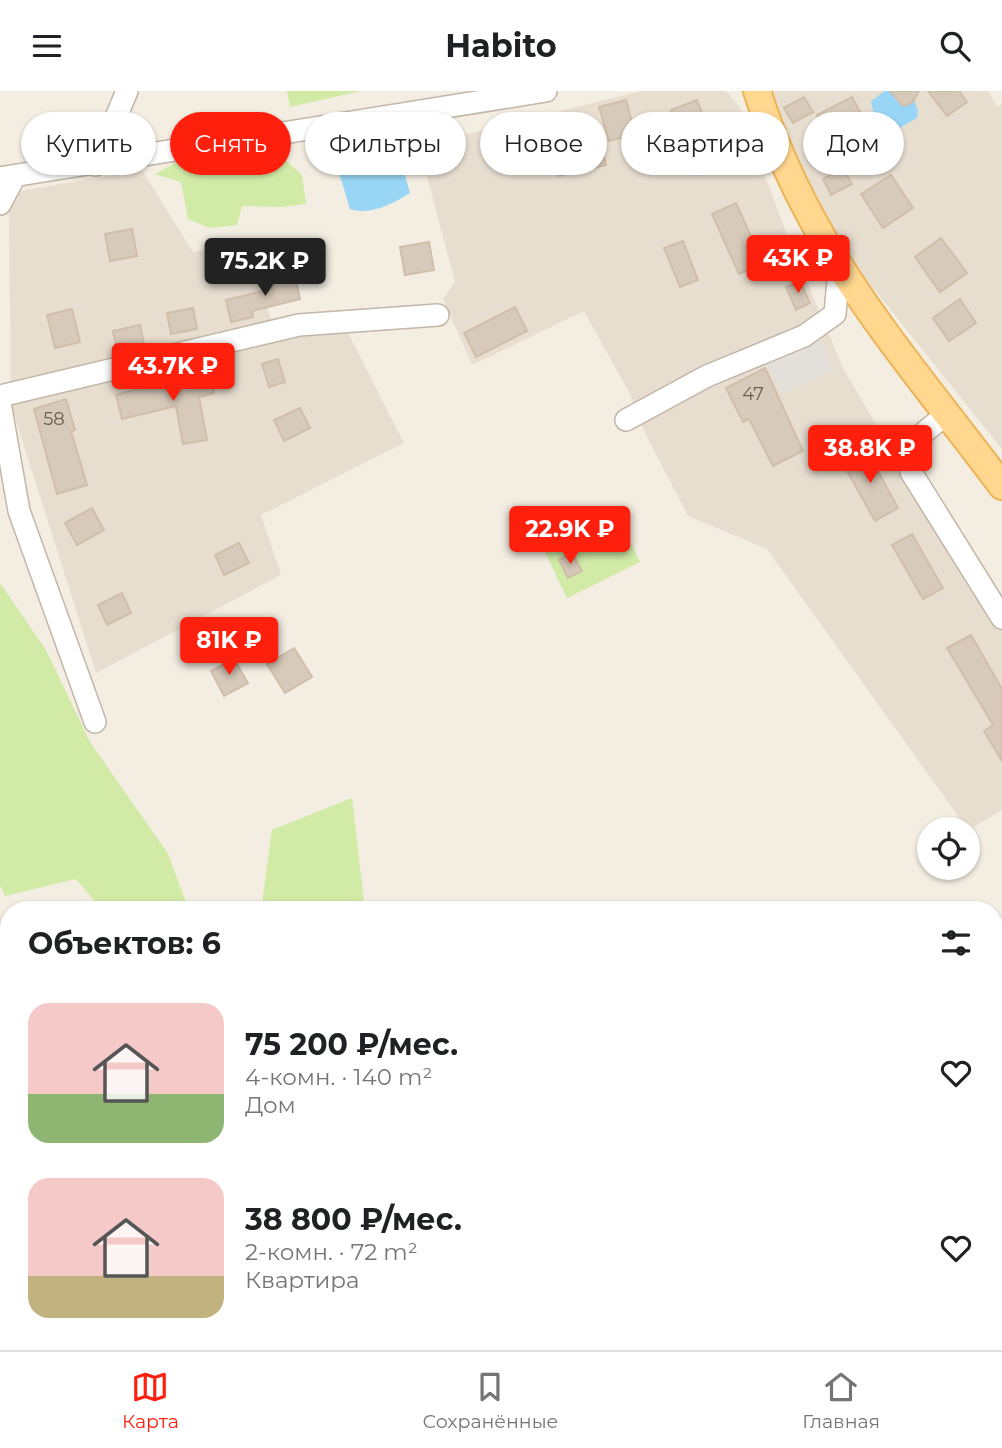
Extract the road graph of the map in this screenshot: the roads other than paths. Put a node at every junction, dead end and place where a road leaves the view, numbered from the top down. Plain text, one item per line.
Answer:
1 (127, 91) edge
2 (547, 91) edge
3 (757, 91) edge
4 (118, 112) edge
5 (156, 155) edge
6 (7, 177) edge
7 (0, 204) edge
8 (839, 269) junction
9 (438, 315) dead end
10 (0, 396) edge
11 (0, 403) edge
12 (947, 414) junction
13 (626, 420) dead end
14 (1002, 486) edge
15 (1002, 618) edge
16 (95, 722) dead end

1 - 4 street
2 - 5 street
3 - 8 main road
6 - 7 street
8 - 12 main road
8 - 13 street
9 - 10 street
11 - 16 street
12 - 14 main road
12 - 15 street

